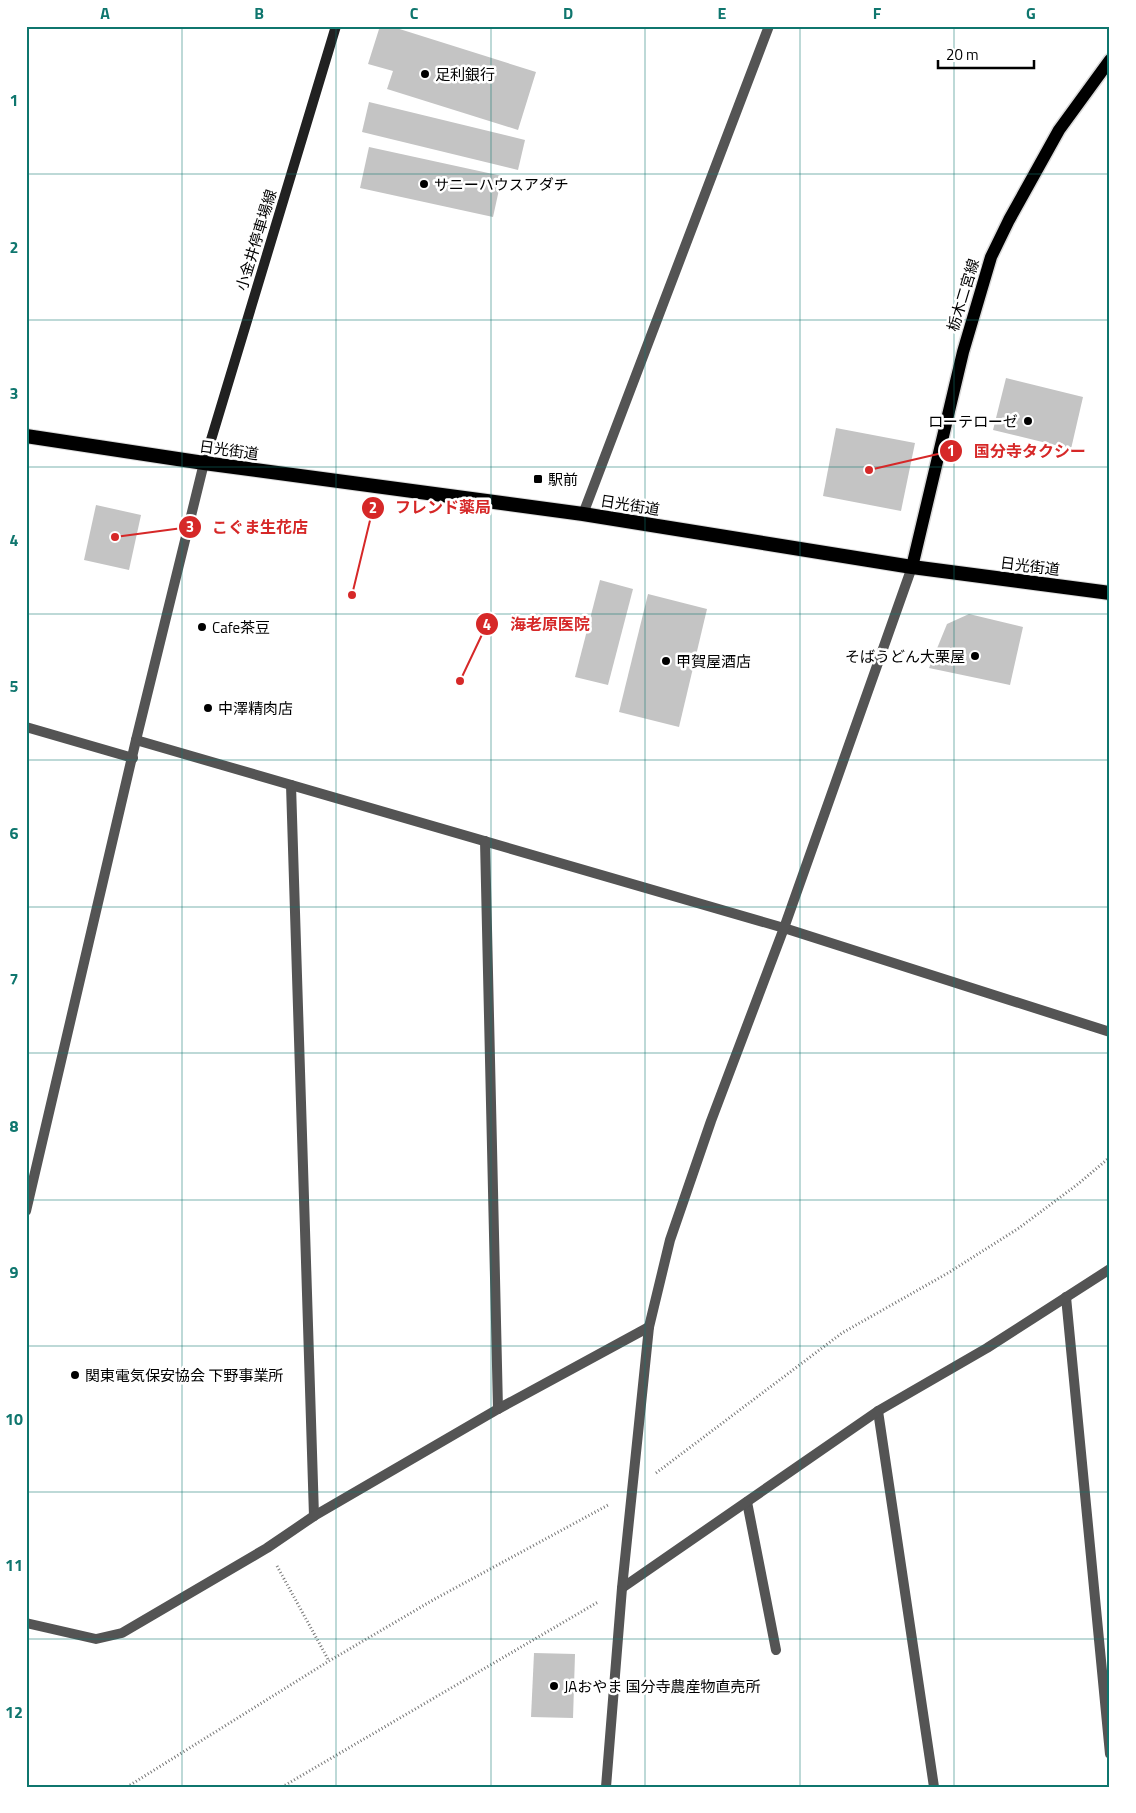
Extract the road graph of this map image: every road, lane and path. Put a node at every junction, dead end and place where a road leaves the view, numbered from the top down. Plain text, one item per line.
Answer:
1 (336, 26) edge
2 (769, 26) edge
3 (1110, 60) edge
4 (26, 436) edge
5 (204, 463) junction
6 (583, 514) junction
7 (912, 567) junction
8 (1110, 593) edge
9 (26, 728) edge
10 (136, 740) junction
11 (132, 758) junction
12 (291, 785) junction
13 (484, 841) junction
14 (784, 928) junction
15 (1110, 1032) edge
16 (26, 1211) edge
17 (1110, 1269) edge
18 (1066, 1297) junction
19 (649, 1327) junction
20 (498, 1409) junction
21 (878, 1411) junction
22 (748, 1502) junction
23 (314, 1516) junction
24 (266, 1548) junction
25 (622, 1588) junction
26 (26, 1623) edge
27 (776, 1650) dead end
28 (329, 1661) dead end
29 (1110, 1754) edge
30 (282, 1787) edge
31 (606, 1787) edge
32 (934, 1787) edge

1 - 5 main road, 小金井停車場線
2 - 6 street
3 - 7 main road, 栃木二宮線
4 - 5 highway, 日光街道
5 - 6 highway, 日光街道
5 - 10 street
6 - 7 highway, 日光街道
7 - 8 highway, 日光街道
7 - 14 street
9 - 11 street
10 - 11 street
10 - 12 street
11 - 16 street
12 - 13 street
12 - 23 street
13 - 14 street
13 - 20 street
14 - 15 street
14 - 19 street
17 - 18 street
18 - 21 street
18 - 29 street
19 - 20 street
19 - 25 street
20 - 23 street
21 - 22 street
21 - 32 street
22 - 25 street
22 - 27 street
23 - 24 street
24 - 26 street
24 - 28 path
25 - 30 path
25 - 31 street

